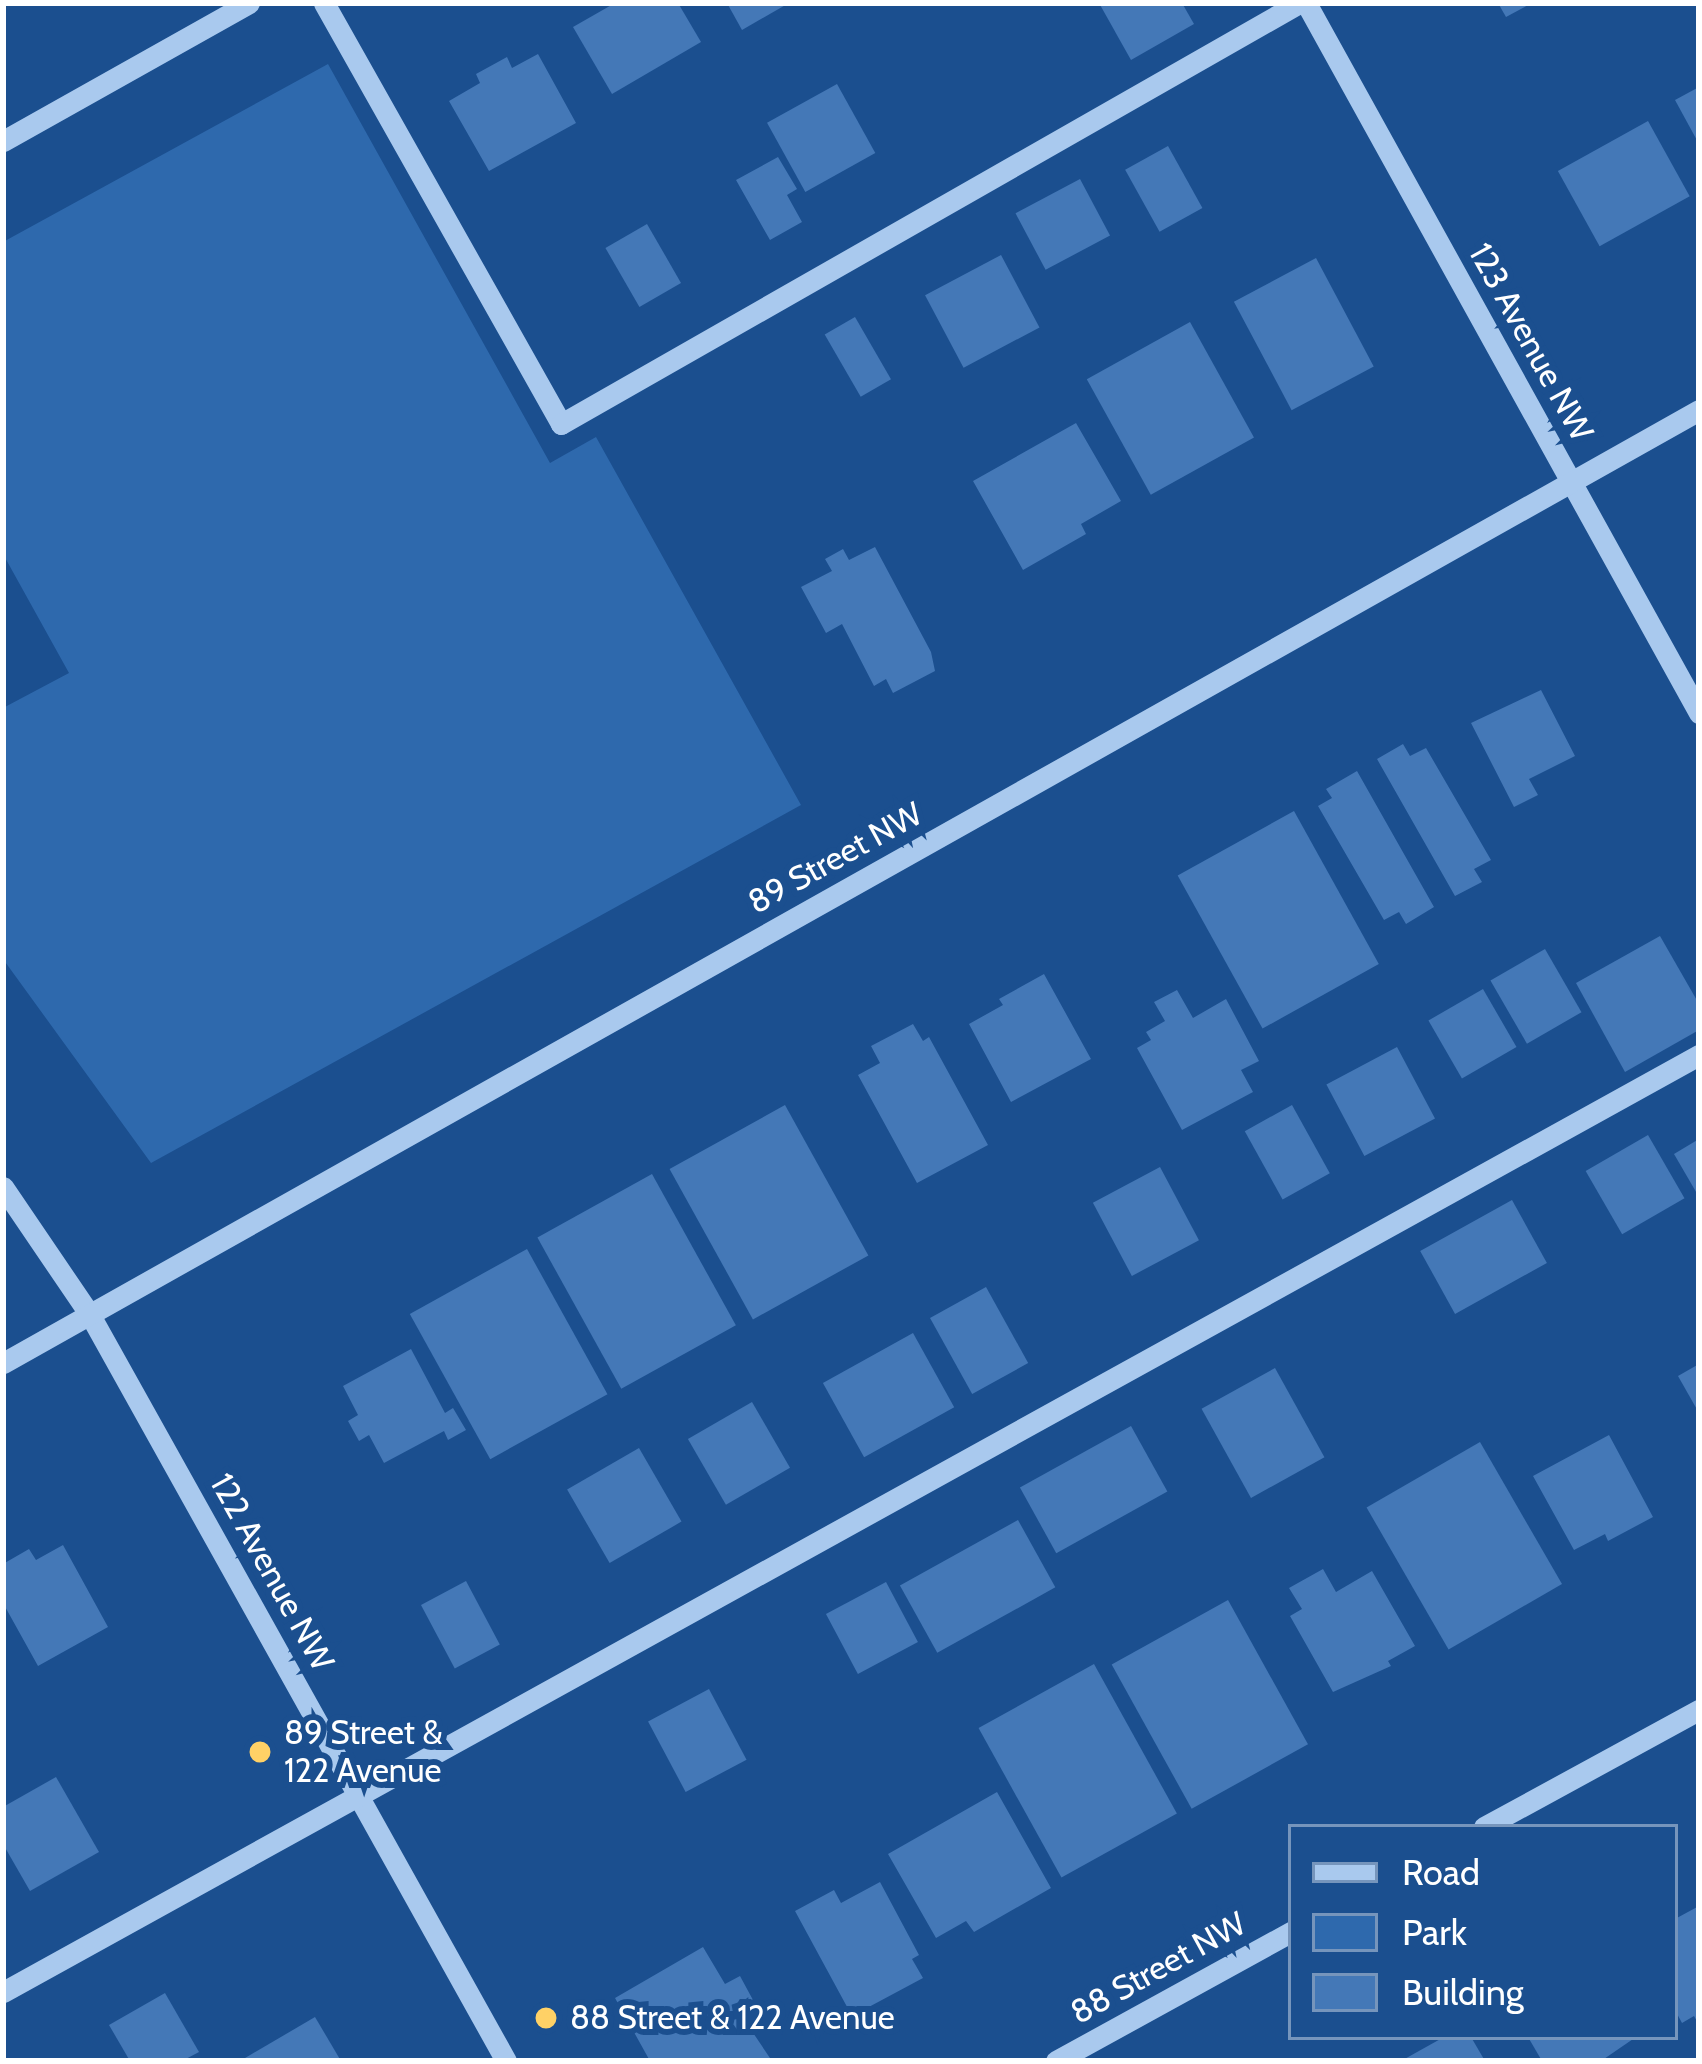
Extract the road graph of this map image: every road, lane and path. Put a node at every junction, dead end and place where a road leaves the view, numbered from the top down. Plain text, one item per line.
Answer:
1 (249, 3) edge
2 (324, 3) edge
3 (1303, 3) edge
4 (3, 141) edge
5 (1699, 410) edge
6 (1571, 482) junction
7 (1699, 713) edge
8 (1699, 1055) edge
9 (3, 1186) edge
10 (90, 1315) junction
11 (3, 1363) edge
12 (1699, 1710) edge
13 (358, 1794) junction
14 (1490, 1824) edge
15 (1288, 1935) edge
16 (3, 1992) edge
17 (506, 2061) edge
18 (1056, 2061) edge

1 - 4 street
2 - 3 street
3 - 6 street, 123 Avenue NW
5 - 6 street, 89 Street NW
6 - 7 street, 123 Avenue NW
6 - 10 street, 89 Street NW
8 - 13 street
9 - 10 street, 122 Avenue NW
10 - 11 street, 89 Street NW
10 - 13 street, 122 Avenue NW
12 - 14 street
13 - 16 street
13 - 17 street, 122 Avenue NW
15 - 18 street, 88 Street NW

